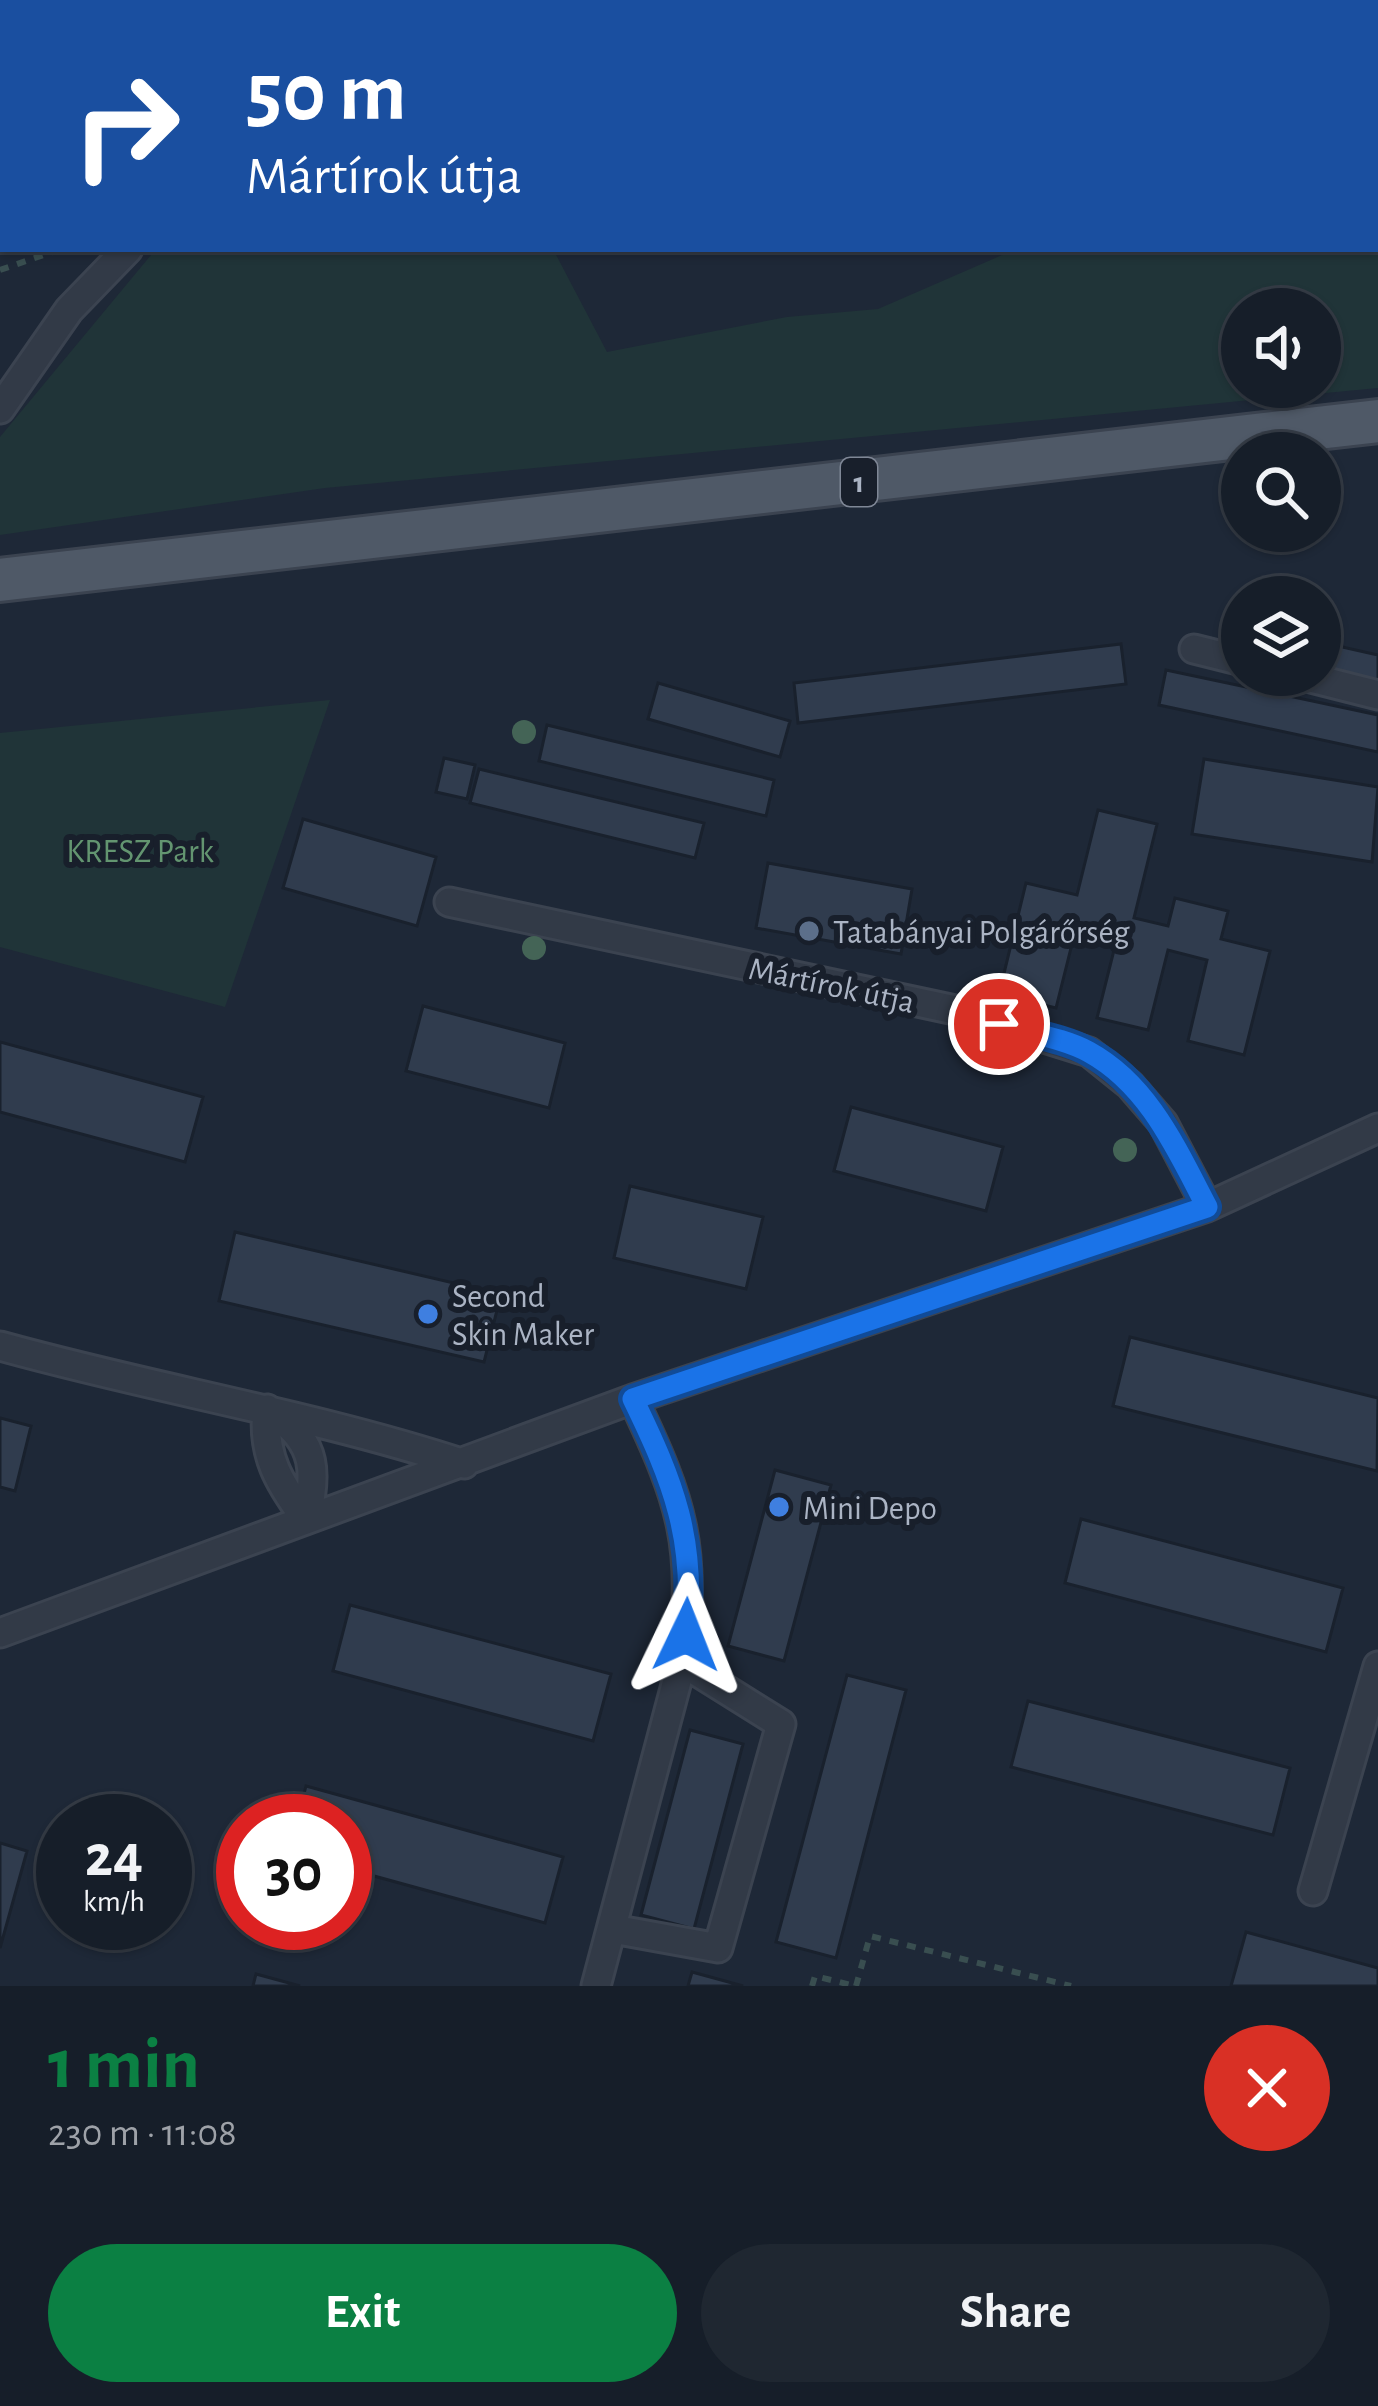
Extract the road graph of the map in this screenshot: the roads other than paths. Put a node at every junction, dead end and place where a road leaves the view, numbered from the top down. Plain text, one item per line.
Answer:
1 (125, 252) edge
2 (0, 409) edge
3 (1378, 421) edge
4 (0, 580) edge
5 (1194, 649) dead end
6 (1221, 656) edge
7 (1341, 686) edge
8 (1378, 695) edge
9 (449, 902) dead end
10 (1378, 1128) edge
11 (1207, 1207) junction
12 (0, 1346) edge
13 (633, 1399) junction
14 (267, 1409) junction
15 (464, 1464) junction
16 (306, 1519) junction
17 (0, 1633) edge
18 (682, 1662) junction
19 (1378, 1666) edge
20 (1313, 1891) dead end
21 (613, 1929) junction
22 (596, 1986) edge

1 - 2 street
3 - 4 main road, 1
5 - 6 street
7 - 8 street
9 - 11 street, Mártírok útja
10 - 11 street
11 - 13 street
12 - 14 street
13 - 15 street
13 - 18 street
14 - 15 street
14 - 16 street
14 - 16 street
15 - 16 street
16 - 17 street
18 - 21 street
18 - 21 street
19 - 20 street
21 - 22 street

